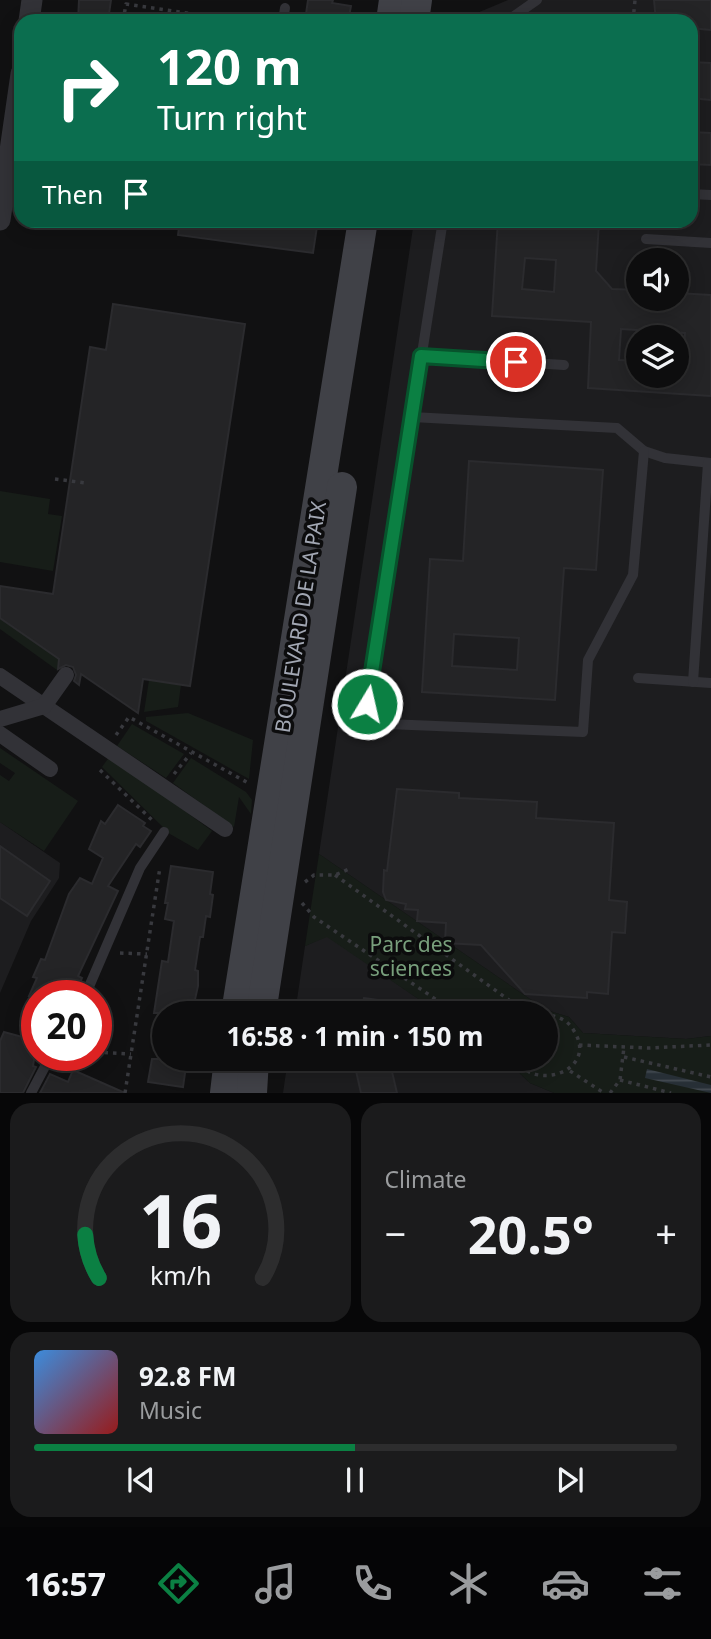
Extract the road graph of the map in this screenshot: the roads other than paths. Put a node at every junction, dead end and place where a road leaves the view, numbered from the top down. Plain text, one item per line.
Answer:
1 (537, 0) edge
2 (285, 8) dead end
3 (284, 14) edge
4 (517, 14) edge
5 (13, 96) edge
6 (0, 220) edge
7 (362, 228) edge
8 (382, 228) edge
9 (442, 228) edge
10 (646, 239) dead end
11 (711, 243) edge
12 (421, 356) junction
13 (564, 365) dead end
14 (412, 417) junction
15 (644, 451) junction
16 (710, 463) edge
17 (66, 675) dead end
18 (0, 677) edge
19 (638, 678) dead end
20 (693, 682) junction
21 (711, 683) edge
22 (44, 706) junction
23 (0, 719) edge
24 (0, 734) edge
25 (50, 769) dead end
26 (225, 829) dead end
27 (164, 832) road end
28 (92, 980) edge
29 (238, 1001) edge
30 (263, 1001) edge
31 (43, 1071) edge
32 (228, 1071) edge
33 (253, 1071) edge
34 (31, 1093) edge
35 (225, 1093) edge
36 (252, 1093) edge

1 - 4 lane
2 - 3 lane
5 - 6 street
7 - 29 main road, BOULEVARD DE LA PAIX
8 - 30 main road, BOULEVARD DE LA PAIX
9 - 12 lane
10 - 11 lane
12 - 13 lane
12 - 14 lane
14 - 15 lane
14 - 15 lane
15 - 16 lane
16 - 20 lane
17 - 22 street
18 - 22 street
19 - 20 lane
20 - 21 lane
22 - 23 street
22 - 26 street
24 - 25 street
27 - 28 lane
31 - 34 lane
32 - 35 main road
33 - 36 main road

